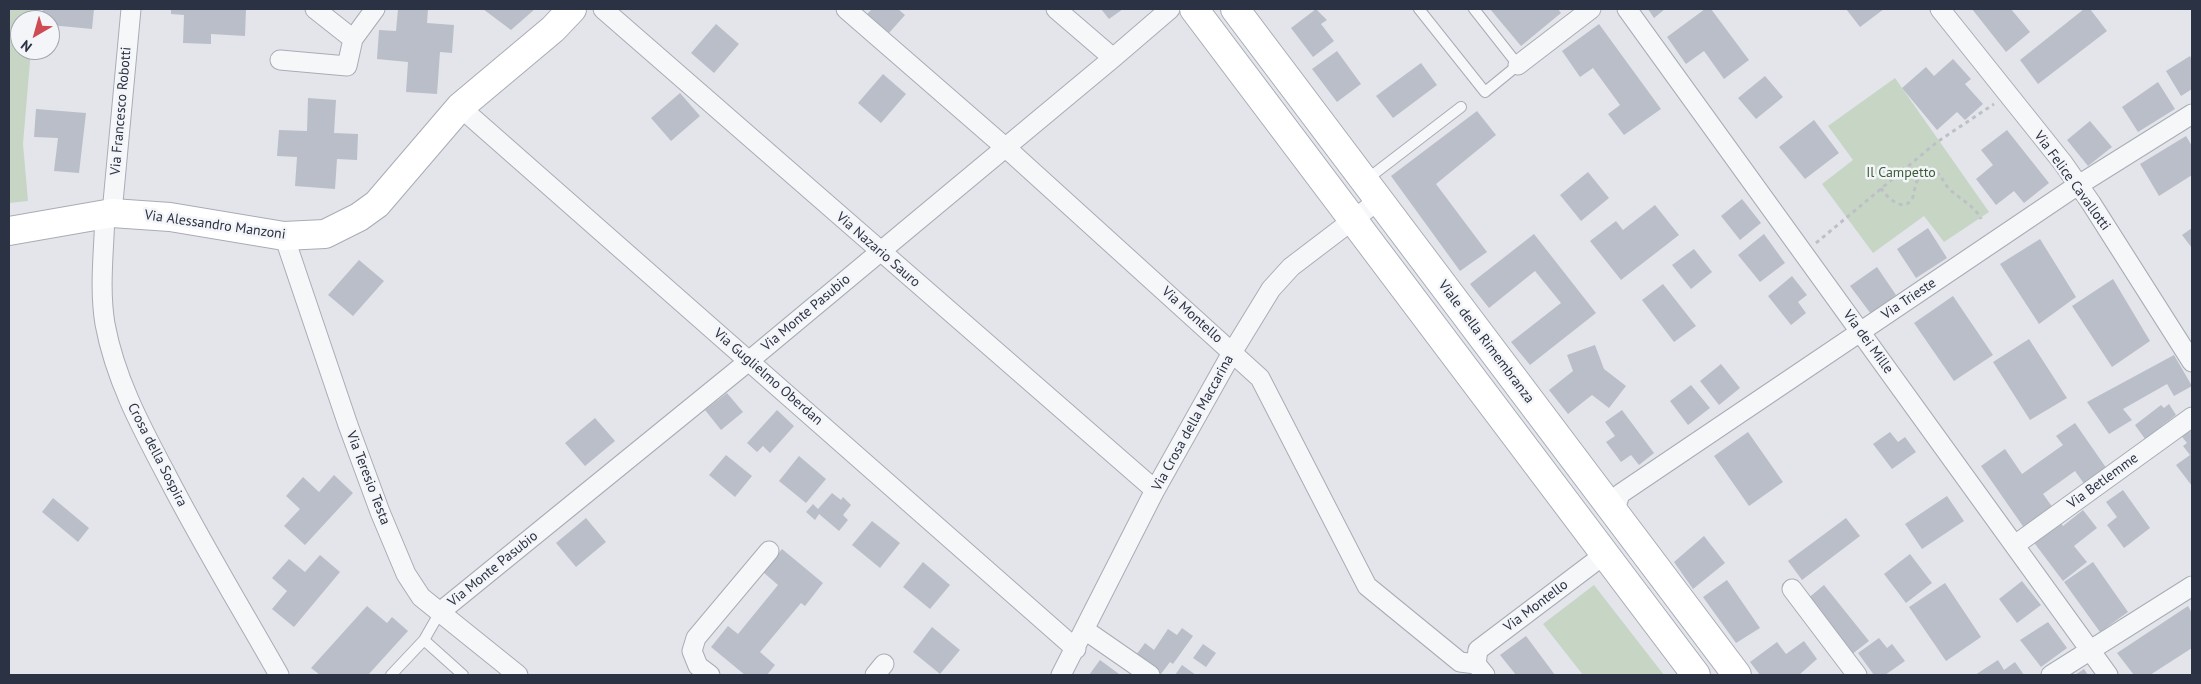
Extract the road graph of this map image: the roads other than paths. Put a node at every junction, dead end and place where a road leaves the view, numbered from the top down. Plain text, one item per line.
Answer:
1 (131, 9) edge
2 (315, 9) edge
3 (375, 9) edge
4 (603, 9) edge
5 (846, 9) edge
6 (1056, 9) edge
7 (1170, 9) edge
8 (1194, 9) edge
9 (1235, 9) edge
10 (1420, 9) edge
11 (1474, 9) edge
12 (1590, 9) edge
13 (1627, 9) edge
14 (1940, 9) edge
15 (568, 10) edge
16 (353, 39) junction
17 (1113, 58) junction
18 (280, 60) dead end
19 (1518, 65) junction
20 (460, 107) junction
21 (1461, 107) dead end
22 (2192, 114) edge
23 (1006, 148) junction
24 (2078, 185) junction
25 (1372, 191) junction
26 (108, 214) junction
27 (1353, 220) junction
28 (9, 231) edge
29 (284, 236) junction
30 (880, 251) junction
31 (1860, 332) junction
32 (1233, 351) junction
33 (750, 360) junction
34 (2192, 362) edge
35 (2192, 417) edge
36 (1155, 490) junction
37 (1617, 517) junction
38 (1581, 522) junction
39 (2015, 545) junction
40 (769, 551) dead end
41 (1606, 555) junction
42 (2192, 586) edge
43 (1792, 589) dead end
44 (440, 612) junction
45 (1085, 630) junction
46 (424, 640) junction
47 (1076, 649) junction
48 (2090, 650) junction
49 (1480, 670) edge
50 (279, 675) edge
51 (391, 675) edge
52 (464, 675) edge
53 (518, 675) edge
54 (710, 675) edge
55 (1060, 675) edge
56 (1150, 675) edge
57 (1696, 675) edge
58 (1737, 675) edge
59 (1857, 675) edge
60 (2051, 675) edge
61 (2108, 675) edge

1 - 26 street, Via Francesco Robotti
2 - 16 street
3 - 16 street
4 - 30 street, Via Nazario Sauro
5 - 23 street, Via Montello
6 - 17 street
7 - 17 street, Via Monte Pasubio
8 - 27 street
9 - 25 street, Viale della Rimembranza
10 - 19 lane
11 - 19 lane
12 - 19 street
13 - 31 street, Via dei Mille
14 - 24 street, Via Felice Cavallotti
15 - 20 street, Via Alessandro Manzoni
16 - 18 street
17 - 23 street, Via Monte Pasubio
20 - 29 street, Via Alessandro Manzoni
20 - 33 street, Via Guglielmo Oberdan
21 - 25 lane
22 - 24 street, Via Trieste
23 - 30 street, Via Monte Pasubio
23 - 32 street, Via Montello
24 - 31 street, Via Trieste
24 - 34 street, Via Felice Cavallotti
25 - 27 street, Via Crosa della Maccarina
25 - 37 street, Viale della Rimembranza
26 - 28 street, Via Alessandro Manzoni
26 - 29 street, Via Alessandro Manzoni
26 - 50 street, Crosa della Sospira
27 - 32 street, Via Crosa della Maccarina
27 - 38 street
29 - 44 street, Via Teresio Testa
30 - 33 street, Via Monte Pasubio
30 - 36 street, Via Nazario Sauro
31 - 37 street, Via Trieste
31 - 39 street, Via dei Mille
32 - 36 street, Via Crosa della Maccarina
32 - 49 street, Via Montello
33 - 44 street, Via Monte Pasubio
33 - 47 street, Via Guglielmo Oberdan
35 - 39 street, Via Betlemme
36 - 45 street, Via Crosa della Maccarina
37 - 38 street
37 - 41 street
37 - 58 street, Viale della Rimembranza
38 - 41 street
39 - 48 street, Via dei Mille
40 - 54 street
41 - 49 street, Via Montello
41 - 57 street
42 - 48 street
43 - 59 street
44 - 46 lane
44 - 53 street, Via Teresio Testa
45 - 47 street, Via Crosa della Maccarina
45 - 56 street
46 - 51 lane
46 - 52 lane
47 - 55 street, Via Crosa della Maccarina
48 - 60 street
48 - 61 street, Via dei Mille

